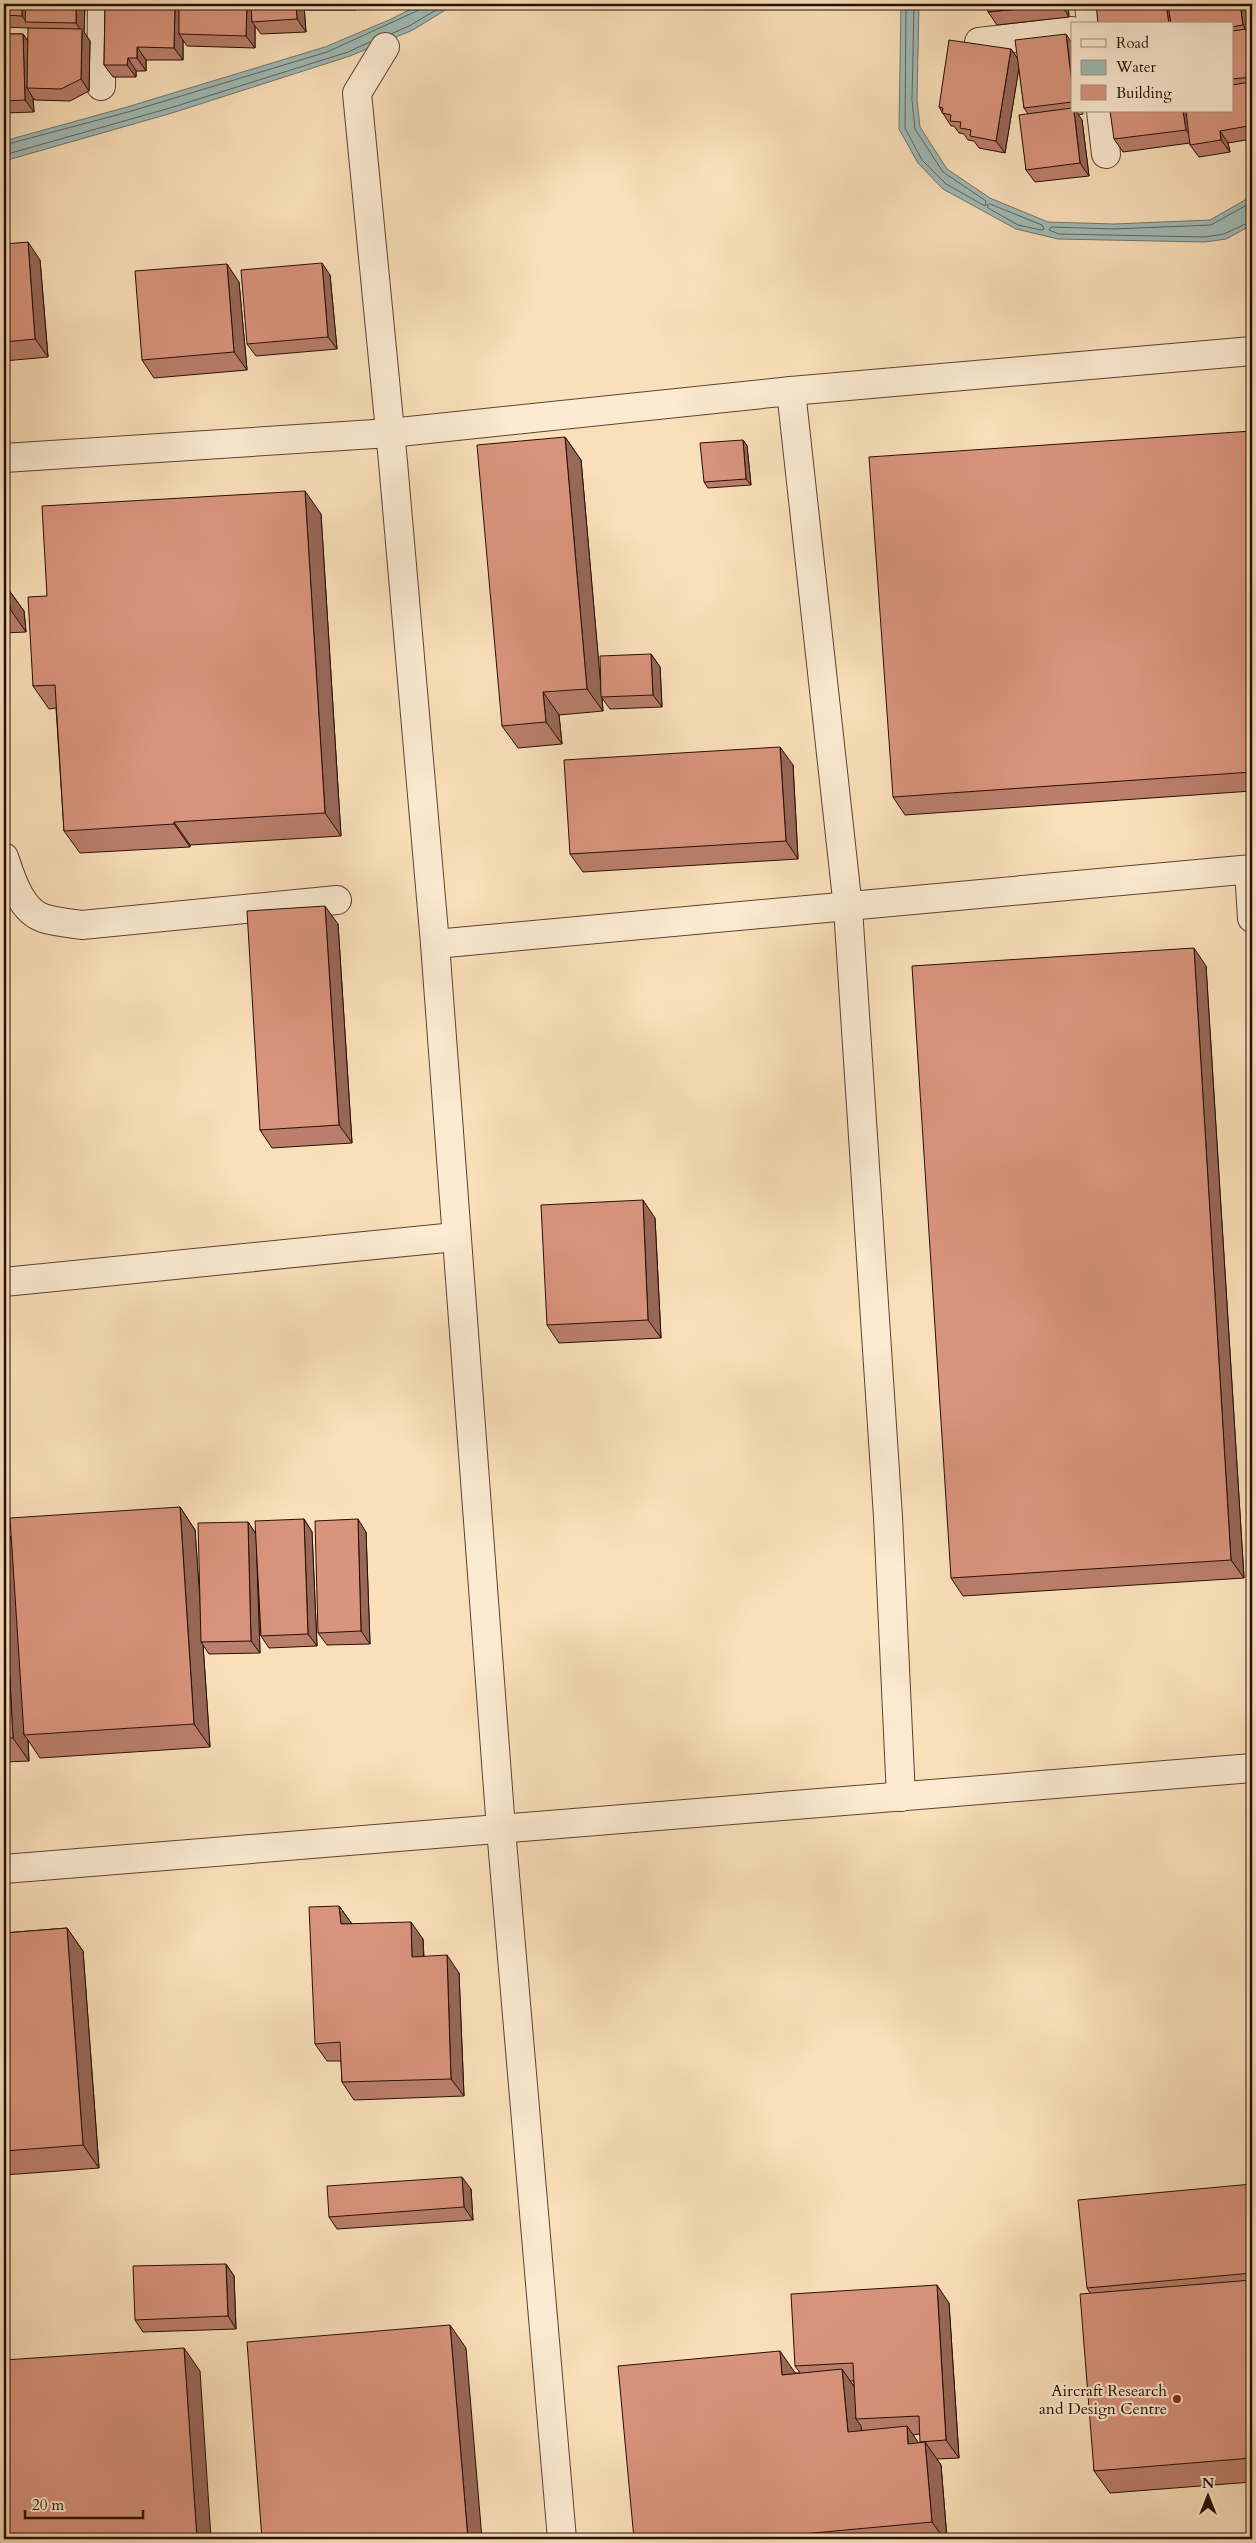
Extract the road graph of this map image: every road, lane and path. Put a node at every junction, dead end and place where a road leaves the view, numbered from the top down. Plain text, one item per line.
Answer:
1 (102, 4) edge
2 (1089, 4) edge
3 (1091, 22) edge
4 (1071, 31) edge
5 (979, 42) edge
6 (385, 47) dead end
7 (101, 86) dead end
8 (1101, 112) edge
9 (1106, 154) dead end
10 (1252, 351) edge
11 (791, 391) junction
12 (390, 433) junction
13 (4, 458) edge
14 (4, 857) edge
15 (1250, 869) edge
16 (337, 900) dead end
17 (848, 908) junction
18 (1252, 918) edge
19 (434, 944) junction
20 (455, 1236) junction
21 (4, 1282) edge
22 (1252, 1768) edge
23 (901, 1798) junction
24 (501, 1829) junction
25 (4, 1869) edge
26 (562, 2539) edge

1 - 7 street
2 - 3 street
4 - 5 street
6 - 12 street
8 - 9 street
10 - 11 street
11 - 12 street
11 - 17 street
12 - 13 street
12 - 19 street
14 - 16 street
15 - 17 street
15 - 18 street
17 - 19 street
17 - 23 street
19 - 20 street
20 - 21 street
20 - 24 street
22 - 23 street
23 - 24 street
24 - 25 street
24 - 26 street

